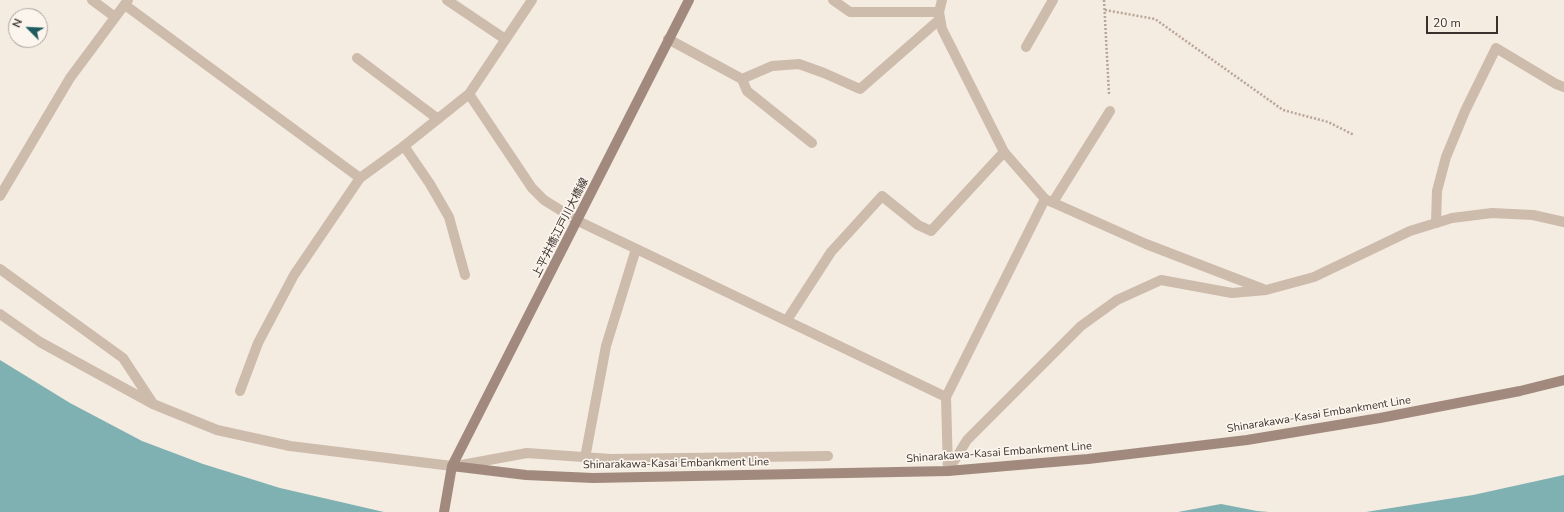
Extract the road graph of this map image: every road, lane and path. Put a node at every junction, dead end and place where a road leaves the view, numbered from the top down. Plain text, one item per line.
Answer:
1 (92, 0) edge
2 (447, 0) edge
3 (532, 0) edge
4 (689, 0) edge
5 (833, 0) edge
6 (942, 0) edge
7 (1053, 0) edge
8 (1104, 0) edge
9 (127, 2) edge
10 (1105, 10) junction
11 (939, 15) junction
12 (115, 17) junction
13 (506, 39) junction
14 (668, 39) junction
15 (1026, 47) dead end
16 (357, 58) dead end
17 (742, 79) junction
18 (1564, 87) edge
19 (469, 94) junction
20 (1110, 111) joint
21 (438, 119) junction
22 (1354, 135) dead end
23 (812, 143) dead end
24 (404, 146) junction
25 (1004, 152) junction
26 (360, 178) junction
27 (0, 196) edge
28 (1049, 200) junction
29 (578, 221) junction
30 (1564, 222) edge
31 (1436, 223) junction
32 (636, 249) junction
33 (0, 269) edge
34 (465, 275) dead end
35 (1266, 290) junction
36 (0, 314) edge
37 (787, 320) junction
38 (1564, 380) edge
39 (240, 391) dead end
40 (946, 397) junction
41 (153, 404) junction
42 (828, 456) dead end
43 (585, 458) junction
44 (452, 466) junction
45 (948, 471) junction
46 (444, 512) edge

1 - 12 street
2 - 13 street
3 - 13 street
4 - 14 main road, 上平井橋江戸川大橋線
5 - 11 street
6 - 11 street
7 - 15 street
8 - 10 path
9 - 12 street
9 - 26 street
10 - 20 path
10 - 22 path
11 - 17 street
11 - 25 street
12 - 27 street
13 - 19 street
14 - 17 street
14 - 29 main road, 上平井橋江戸川大橋線
16 - 21 street
17 - 23 street
18 - 31 street
19 - 21 street
19 - 29 street
20 - 28 street
21 - 24 street
24 - 26 street
24 - 34 street
25 - 28 street
25 - 37 street
26 - 39 street
28 - 35 street
28 - 40 street
29 - 32 street
29 - 44 main road, 上平井橋江戸川大橋線
30 - 31 street
31 - 35 street
32 - 37 street
32 - 43 street
33 - 41 street
35 - 45 street
36 - 41 street
37 - 40 street
38 - 45 main road, Shinarakawa-Kasai Embankment Line
40 - 45 street
41 - 44 street
42 - 43 street
43 - 44 street
44 - 45 main road, Shinarakawa-Kasai Embankment Line
44 - 46 main road

